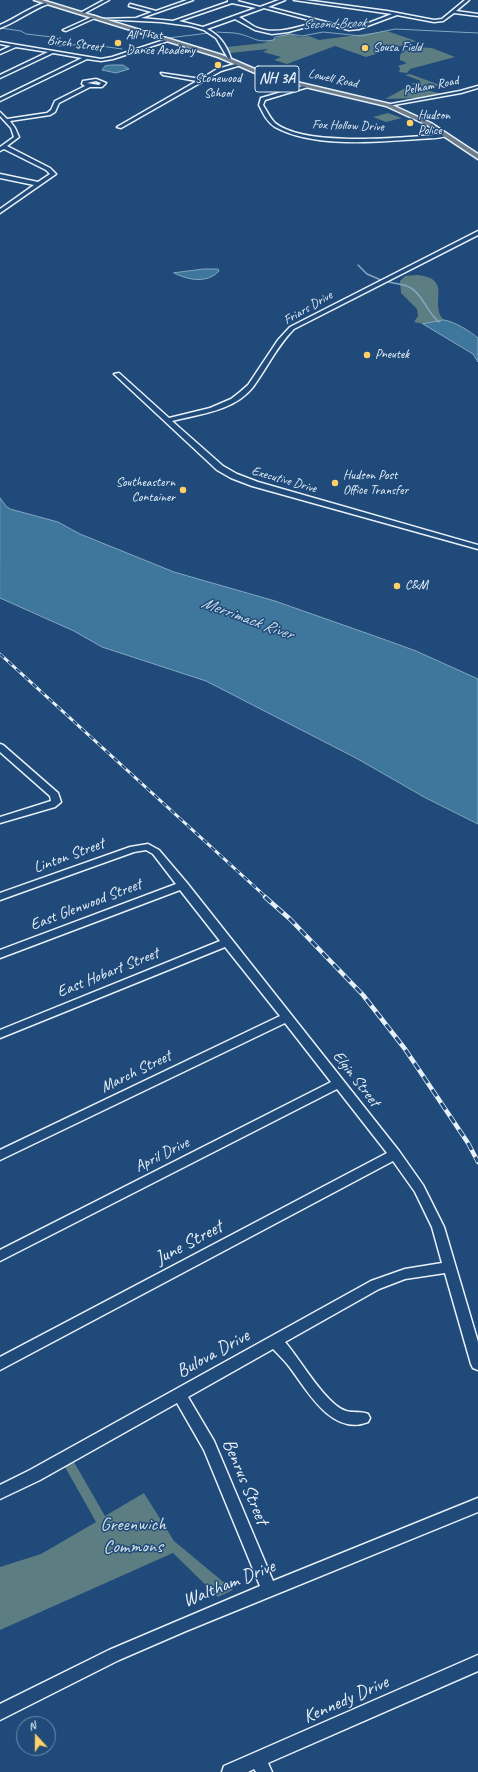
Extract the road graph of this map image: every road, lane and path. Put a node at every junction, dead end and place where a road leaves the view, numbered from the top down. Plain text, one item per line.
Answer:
1 (37, 0) edge
2 (107, 0) edge
3 (191, 0) edge
4 (222, 0) edge
5 (237, 0) edge
6 (283, 0) edge
7 (296, 0) edge
8 (467, 0) edge
9 (173, 2) dead end
10 (231, 2) junction
11 (47, 3) junction
12 (180, 4) junction
13 (130, 5) dead end
14 (262, 8) junction
15 (156, 12) junction
16 (453, 12) junction
17 (82, 13) junction
18 (396, 14) junction
19 (478, 15) edge
20 (95, 17) junction
21 (234, 17) junction
22 (102, 19) junction
23 (132, 20) junction
24 (321, 21) junction
25 (171, 22) junction
26 (0, 26) edge
27 (202, 29) junction
28 (65, 30) dead end
29 (169, 40) junction
30 (0, 43) edge
31 (15, 46) junction
32 (52, 52) junction
33 (0, 53) edge
34 (85, 58) junction
35 (229, 59) junction
36 (239, 64) junction
37 (163, 74) dead end
38 (0, 77) edge
39 (201, 80) junction
40 (291, 83) junction
41 (89, 86) dead end
42 (306, 86) junction
43 (478, 87) edge
44 (293, 90) junction
45 (466, 91) junction
46 (478, 91) edge
47 (0, 100) edge
48 (388, 105) junction
49 (0, 114) edge
50 (7, 120) junction
51 (119, 127) dead end
52 (444, 134) junction
53 (2, 148) edge
54 (478, 157) edge
55 (0, 176) edge
56 (39, 184) junction
57 (0, 205) edge
58 (7, 206) junction
59 (0, 211) edge
60 (478, 233) edge
61 (117, 374) dead end
62 (168, 420) junction
63 (478, 547) edge
64 (0, 747) edge
65 (0, 820) edge
66 (148, 847) joint
67 (182, 885) junction
68 (0, 897) edge
69 (228, 942) junction
70 (0, 954) edge
71 (287, 1017) junction
72 (0, 1034) edge
73 (339, 1083) junction
74 (395, 1154) junction
75 (0, 1155) edge
76 (0, 1256) edge
77 (450, 1267) junction
78 (275, 1341) junction
79 (0, 1364) edge
80 (478, 1364) edge
81 (179, 1394) junction
82 (363, 1418) dead end
83 (0, 1492) edge
84 (478, 1505) edge
85 (269, 1589) junction
86 (478, 1663) edge
87 (0, 1712) edge
88 (261, 1766) edge
89 (230, 1772) edge

1 - 11 main road, Lowell Road / NH 3A
2 - 17 street
3 - 12 street
4 - 10 street
5 - 10 street
6 - 14 street
7 - 18 street
8 - 16 street
9 - 12 street
10 - 14 street
10 - 25 street
11 - 17 main road, Lowell Road / NH 3A
11 - 26 street
12 - 15 street
13 - 15 street
14 - 21 street
14 - 24 street
15 - 23 street
16 - 18 street
16 - 19 street
17 - 20 main road, Lowell Road / NH 3A
18 - 24 street
20 - 22 main road, Lowell Road / NH 3A
20 - 28 street
21 - 24 street
21 - 27 street
22 - 23 street
22 - 29 main road, Lowell Road / NH 3A
23 - 25 street
25 - 27 street
27 - 35 street
29 - 34 street, Birch Street
29 - 35 main road, Lowell Road / NH 3A
30 - 31 street, Birch Street
31 - 32 street, Birch Street
31 - 33 street
32 - 34 street, Birch Street
32 - 38 street
34 - 47 street
35 - 36 main road, Lowell Road / NH 3A
36 - 39 street
36 - 40 main road, Lowell Road / NH 3A
37 - 39 street
39 - 51 street
40 - 42 main road, Lowell Road / NH 3A
40 - 44 main road
41 - 50 street
42 - 44 street, Fox Hollow Drive
42 - 48 main road, Lowell Road / NH 3A
43 - 45 street, Pelham Road
44 - 52 street, Fox Hollow Drive
45 - 46 street
45 - 48 street, Pelham Road
48 - 52 main road, Lowell Road / NH 3A
49 - 50 street
50 - 53 street
52 - 54 main road, Lowell Road / NH 3A
53 - 56 street
55 - 56 street
56 - 58 street
57 - 58 street
58 - 59 street
60 - 62 street, Friars Drive
61 - 62 street, Executive Drive
62 - 63 street, Executive Drive
64 - 65 street
66 - 67 street, Elgin Street
66 - 68 street, Linton Street
67 - 69 street, Elgin Street
67 - 70 street, East Glenwood Street
69 - 71 street, Elgin Street
69 - 72 street, East Hobart Street
71 - 73 street, Elgin Street
71 - 75 street, March Street
73 - 74 street, Elgin Street
73 - 76 street, April Drive
74 - 77 street, Elgin Street
74 - 79 street, June Street
77 - 78 street, Bulova Drive
77 - 80 street, Elgin Street
78 - 81 street, Bulova Drive
78 - 82 street
81 - 83 street, Bulova Drive
81 - 85 street, Benrus Street
84 - 85 street, Waltham Drive
85 - 87 street, Waltham Drive
86 - 88 street, Kennedy Drive
88 - 89 street, Kennedy Drive

